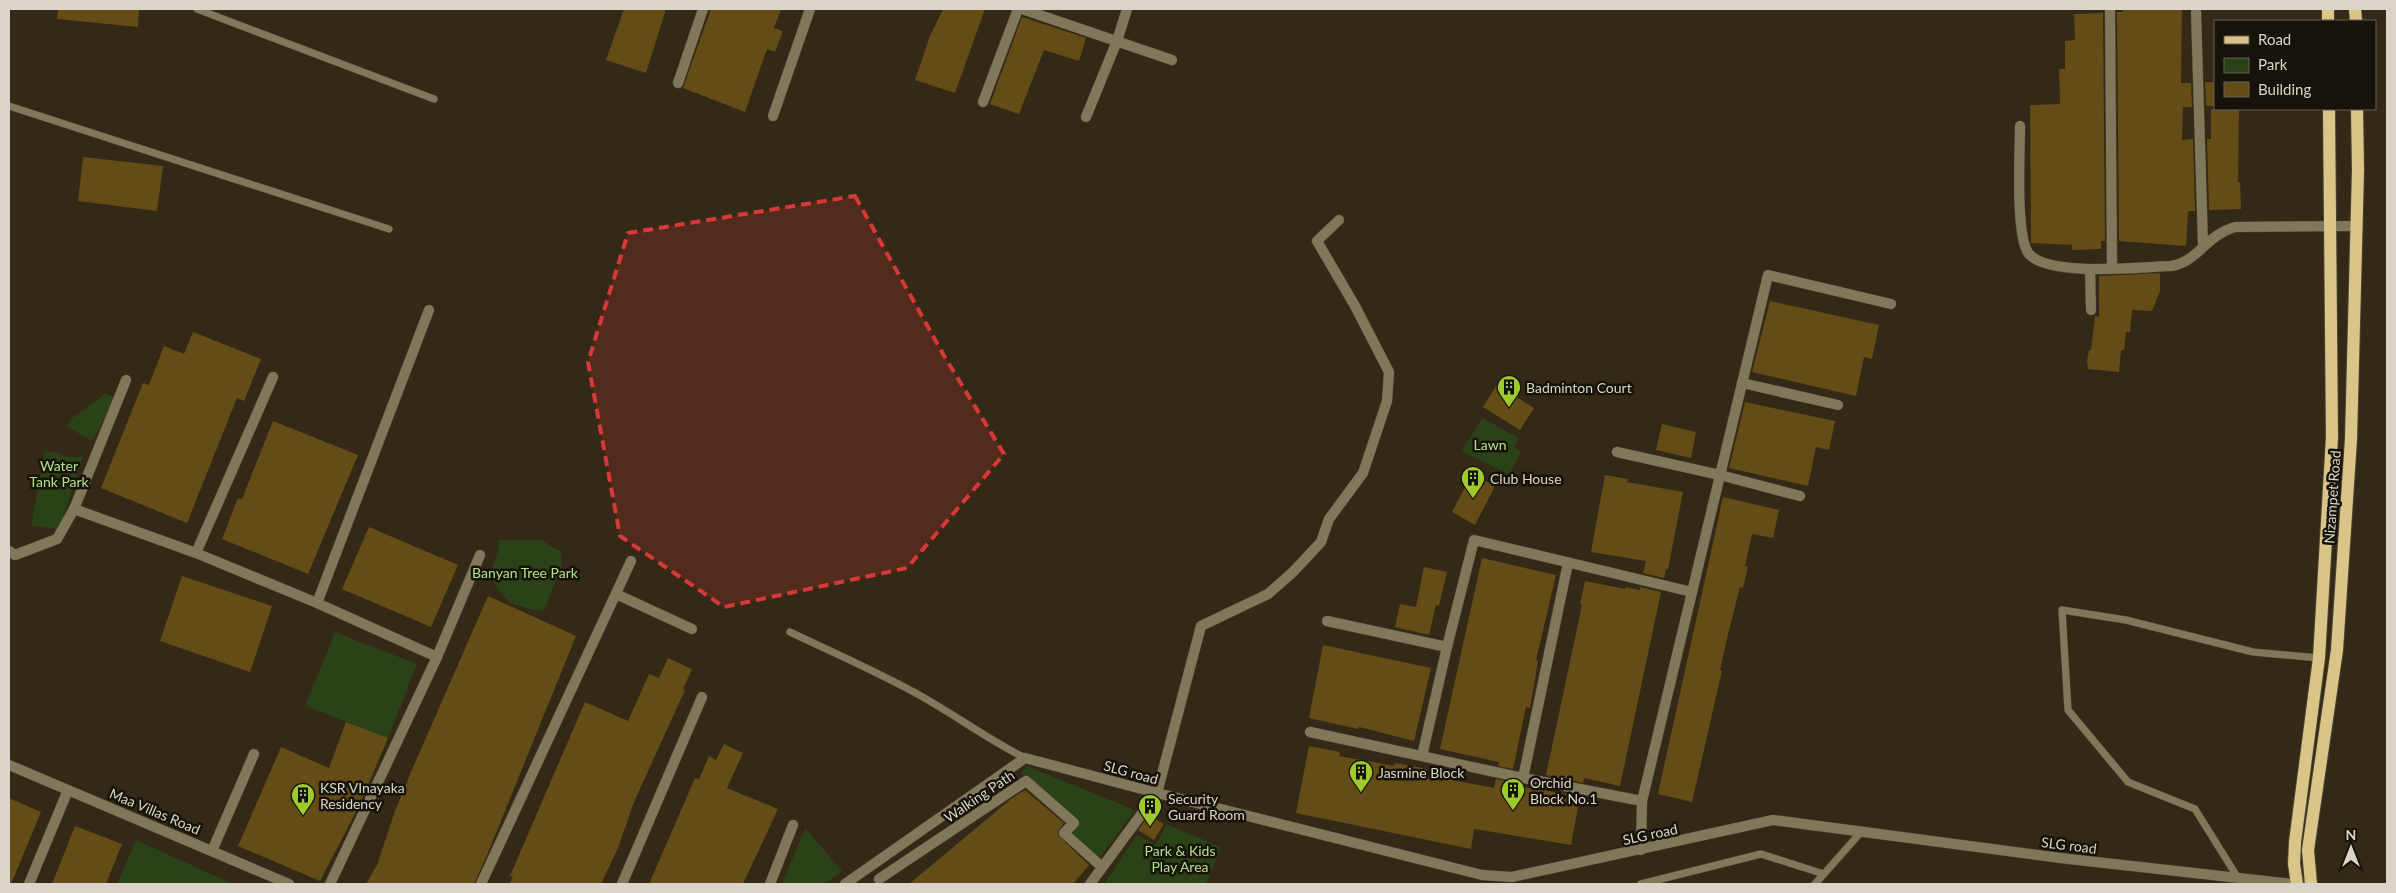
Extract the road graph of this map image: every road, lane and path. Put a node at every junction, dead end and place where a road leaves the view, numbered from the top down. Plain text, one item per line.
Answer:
1 (197, 9) edge
2 (703, 9) edge
3 (810, 9) edge
4 (1018, 9) edge
5 (1022, 9) edge
6 (1127, 9) edge
7 (2110, 9) edge
8 (2196, 12) dead end
9 (1117, 41) junction
10 (1172, 60) dead end
11 (678, 83) dead end
12 (434, 99) dead end
13 (983, 102) dead end
14 (9, 106) edge
15 (2329, 110) edge
16 (2357, 110) edge
17 (773, 116) dead end
18 (1086, 118) dead end
19 (2020, 126) dead end
20 (1339, 220) dead end
21 (2330, 225) junction
22 (2356, 226) junction
23 (389, 229) dead end
24 (2203, 245) junction
25 (2090, 268) junction
26 (2112, 268) junction
27 (1891, 304) dead end
28 (429, 310) dead end
29 (2091, 310) dead end
30 (273, 377) dead end
31 (126, 380) dead end
32 (1742, 383) junction
33 (1838, 405) dead end
34 (1617, 452) dead end
35 (1720, 474) junction
36 (1800, 496) dead end
37 (74, 510) junction
38 (9, 551) edge
39 (196, 553) junction
40 (480, 556) dead end
41 (630, 561) dead end
42 (1568, 563) junction
43 (1692, 592) junction
44 (616, 594) junction
45 (317, 603) junction
46 (1327, 620) dead end
47 (692, 629) dead end
48 (790, 632) dead end
49 (1448, 647) junction
50 (437, 657) junction
51 (2319, 658) junction
52 (702, 697) dead end
53 (1310, 732) dead end
54 (254, 754) dead end
55 (1422, 756) junction
56 (1025, 758) junction
57 (9, 765) edge
58 (1523, 778) junction
59 (68, 790) junction
60 (1157, 793) junction
61 (1642, 801) junction
62 (793, 825) dead end
63 (1862, 831) junction
64 (1641, 850) junction
65 (212, 851) junction
66 (1102, 867) junction
67 (868, 868) junction
68 (1824, 874) junction
69 (2238, 878) junction
70 (1502, 880) edge
71 (881, 882) edge
72 (29, 884) edge
73 (289, 884) edge
74 (330, 884) edge
75 (481, 884) edge
76 (622, 884) edge
77 (770, 884) edge
78 (844, 884) edge
79 (1090, 884) edge
80 (1641, 884) edge
81 (1815, 884) edge
82 (2292, 884) edge
83 (2297, 884) edge
84 (2312, 884) edge

1 - 12 lane
2 - 11 street
3 - 17 street
4 - 13 street
5 - 9 street
6 - 9 street
7 - 26 street
8 - 24 street
9 - 10 street
9 - 18 street
14 - 23 lane
15 - 21 main road, Nizampet Road
16 - 22 main road, Nizampet Road
19 - 25 street
20 - 60 street
21 - 22 street
21 - 24 street
21 - 51 main road, Nizampet Road
22 - 84 main road, Nizampet Road
24 - 26 street
25 - 26 street
25 - 29 street
27 - 32 street
28 - 45 street
30 - 39 street
31 - 37 street
32 - 33 street
32 - 35 street
34 - 35 street
35 - 36 street
35 - 43 street
37 - 38 street
37 - 39 street
39 - 45 street
40 - 50 street
41 - 44 street
42 - 43 street
42 - 49 street
42 - 58 street
43 - 61 street
44 - 47 street
44 - 75 street
45 - 50 street
46 - 49 street
48 - 56 lane
49 - 55 street
50 - 74 street
51 - 69 lane
51 - 83 main road, Nizampet Road
52 - 76 street
53 - 55 street
54 - 65 street
55 - 58 street
56 - 60 street, SLG road
56 - 67 street
57 - 59 street, Maa Villas Road
58 - 61 street
59 - 65 street, Maa Villas Road
59 - 72 street
60 - 66 street
60 - 70 street, SLG road
61 - 64 street
62 - 77 street
63 - 64 street, SLG road
63 - 68 lane
63 - 69 street, SLG road
64 - 70 street, SLG road
65 - 73 street, Maa Villas Road
66 - 71 street, Walking Path
66 - 79 street
67 - 71 street, Walking Path
67 - 78 street
68 - 80 lane
68 - 81 lane
69 - 82 street, SLG road

